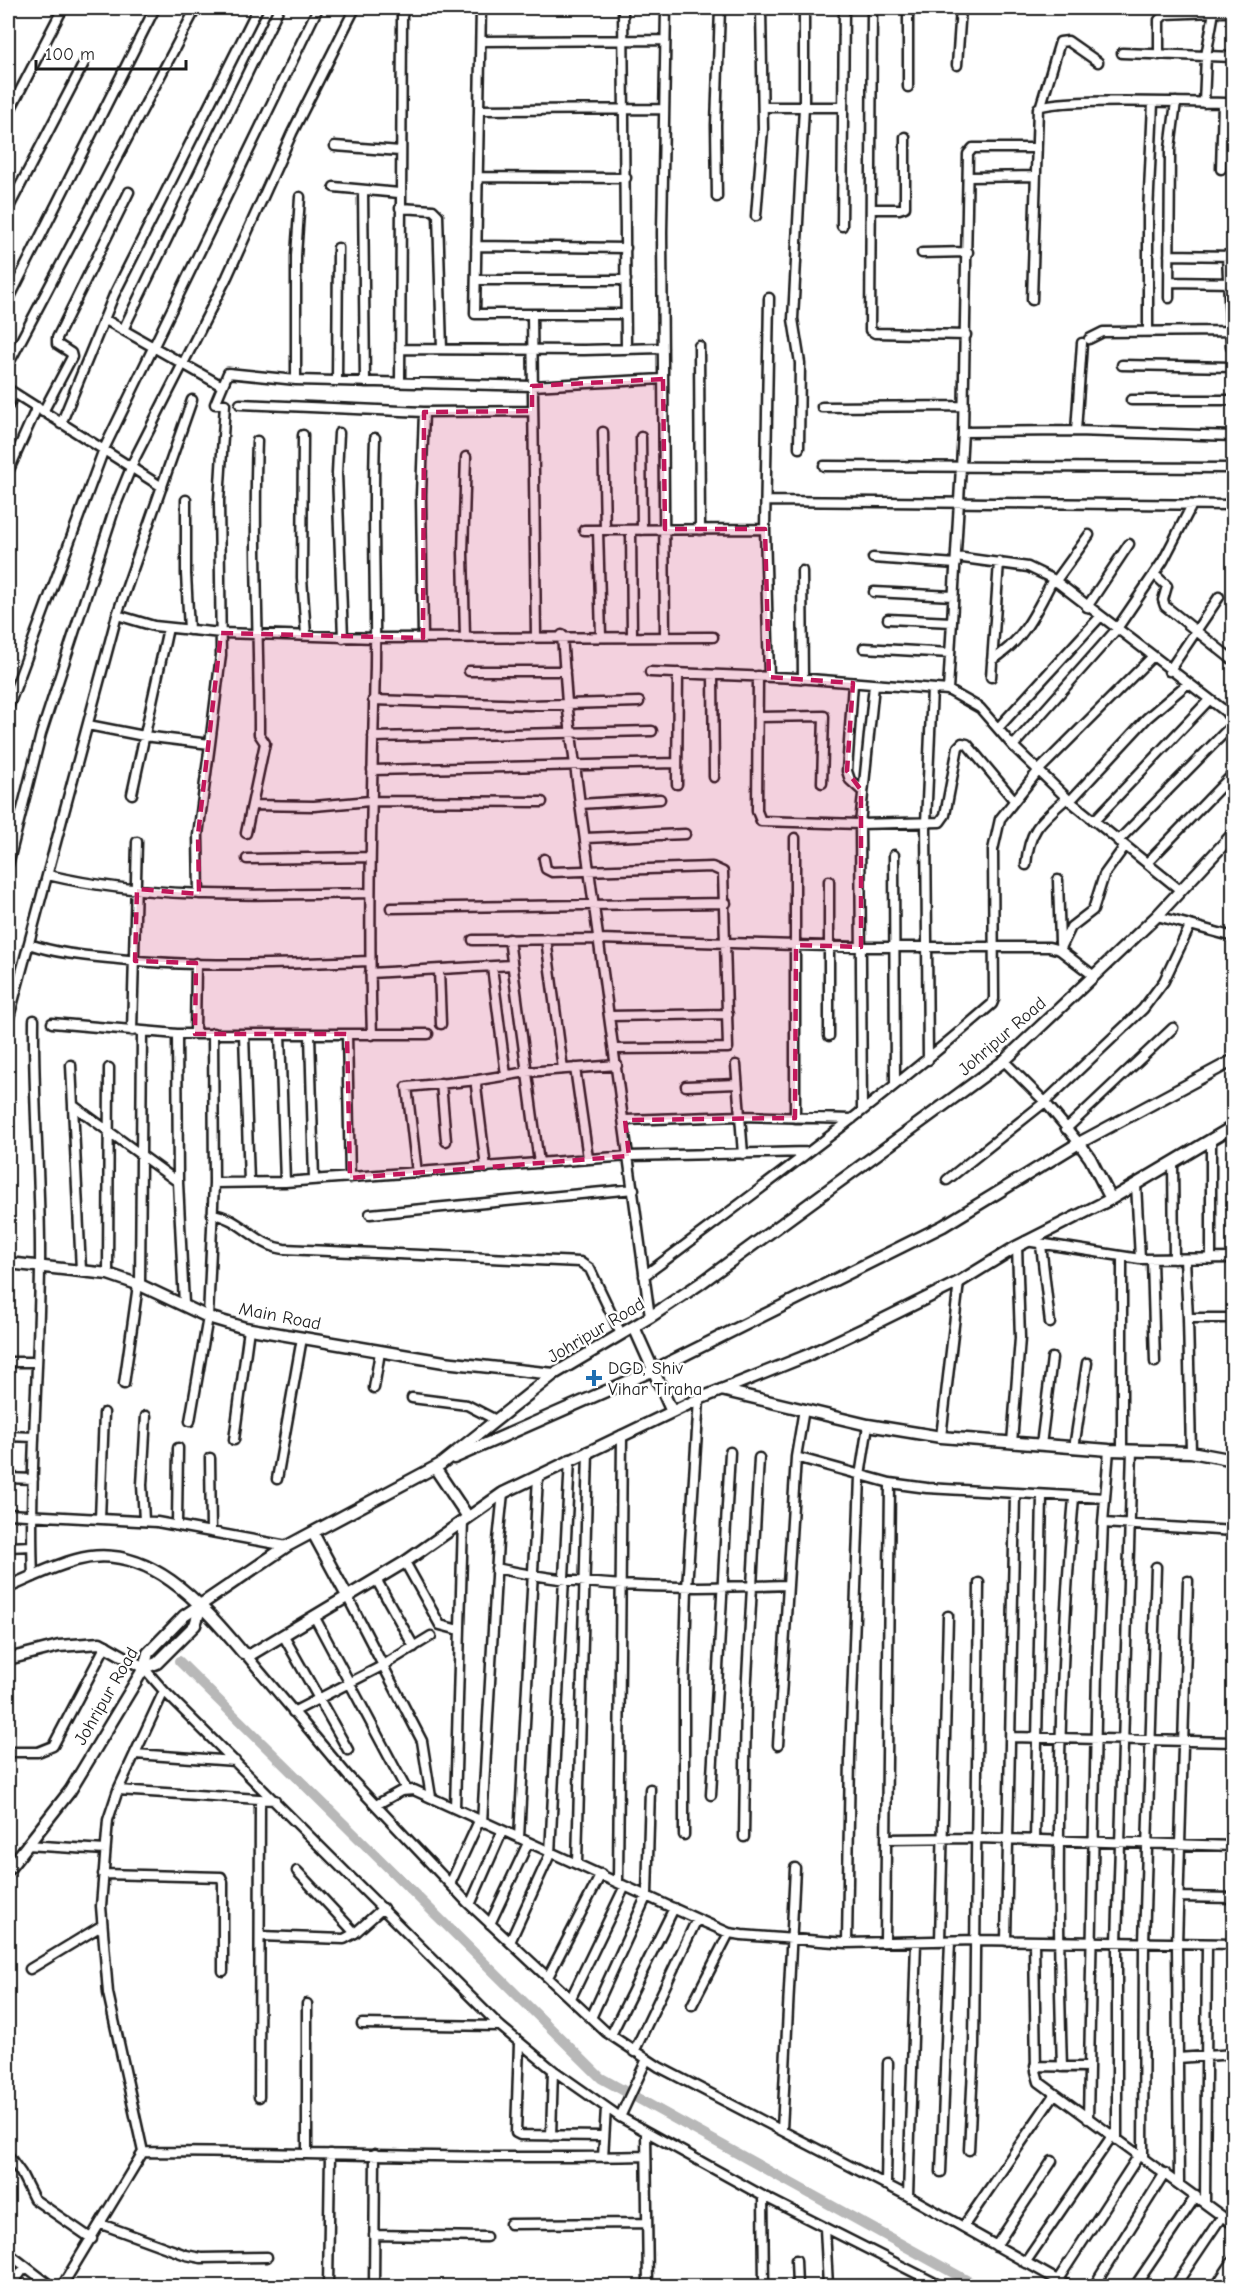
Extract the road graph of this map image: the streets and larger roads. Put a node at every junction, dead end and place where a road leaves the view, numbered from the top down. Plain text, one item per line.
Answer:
1 (63, 8) edge
2 (155, 8) edge
3 (196, 8) edge
4 (258, 8) edge
5 (279, 8) edge
6 (318, 8) edge
7 (355, 8) edge
8 (405, 8) edge
9 (481, 8) edge
10 (623, 8) edge
11 (666, 8) edge
12 (720, 8) edge
13 (761, 8) edge
14 (804, 8) edge
15 (844, 8) edge
16 (872, 8) edge
17 (908, 8) edge
18 (961, 8) edge
19 (1214, 12) junction
20 (1233, 12) edge
21 (624, 39) junction
22 (664, 40) junction
23 (481, 41) junction
24 (1122, 53) dead end
25 (1159, 55) junction
26 (1206, 56) junction
27 (1233, 57) edge
28 (1098, 62) dead end
29 (84, 63) dead end
30 (957, 65) dead end
31 (908, 87) dead end
32 (1176, 102) junction
33 (1153, 103) junction
34 (1204, 103) junction
35 (1223, 103) junction
36 (1233, 103) edge
37 (1041, 105) junction
38 (804, 107) junction
39 (842, 107) junction
40 (763, 108) junction
41 (625, 109) junction
42 (663, 109) junction
43 (479, 110) junction
44 (8, 114) edge
45 (905, 137) dead end
46 (335, 146) dead end
47 (1035, 148) junction
48 (400, 151) junction
49 (1221, 169) dead end
50 (1034, 176) junction
51 (478, 177) junction
52 (969, 177) junction
53 (626, 178) junction
54 (334, 187) dead end
55 (363, 190) junction
56 (129, 192) dead end
57 (399, 193) junction
58 (300, 196) dead end
59 (717, 197) dead end
60 (400, 208) junction
61 (8, 209) edge
62 (871, 209) junction
63 (756, 216) dead end
64 (842, 226) dead end
65 (476, 246) junction
66 (338, 248) dead end
67 (626, 248) junction
68 (968, 252) junction
69 (922, 253) dead end
70 (1169, 255) junction
71 (1230, 256) edge
72 (476, 280) junction
73 (626, 280) junction
74 (1170, 282) junction
75 (1231, 283) edge
76 (769, 298) dead end
77 (1169, 298) dead end
78 (1032, 300) dead end
79 (8, 301) edge
80 (532, 314) junction
81 (625, 314) junction
82 (104, 319) junction
83 (123, 330) junction
84 (1148, 330) junction
85 (1230, 330) junction
86 (966, 335) junction
87 (1231, 345) dead end
88 (699, 346) dead end
89 (155, 347) junction
90 (626, 348) junction
91 (663, 348) junction
92 (400, 349) junction
93 (442, 349) junction
94 (532, 350) junction
95 (184, 362) junction
96 (8, 365) edge
97 (1122, 365) dead end
98 (1233, 367) edge
99 (663, 379) junction
100 (296, 380) junction
101 (337, 381) junction
102 (365, 382) junction
103 (400, 383) junction
104 (222, 386) junction
105 (532, 386) junction
106 (11, 391) edge
107 (192, 400) dead end
108 (1131, 400) dead end
109 (1233, 400) edge
110 (240, 404) dead end
111 (8, 406) edge
112 (964, 406) junction
113 (822, 407) dead end
114 (40, 409) junction
115 (532, 411) junction
116 (424, 412) junction
117 (61, 424) junction
118 (1076, 431) junction
119 (603, 432) dead end
120 (963, 432) junction
121 (339, 433) dead end
122 (303, 435) dead end
123 (1233, 436) edge
124 (641, 437) dead end
125 (375, 438) dead end
126 (257, 441) dead end
127 (799, 448) dead end
128 (104, 449) junction
129 (466, 457) dead end
130 (824, 466) dead end
131 (962, 466) junction
132 (132, 467) junction
133 (1233, 468) edge
134 (8, 472) edge
135 (162, 487) junction
136 (186, 500) dead end
137 (766, 501) junction
138 (960, 504) junction
139 (1192, 505) junction
140 (1233, 505) edge
141 (664, 529) junction
142 (765, 529) junction
143 (584, 530) dead end
144 (602, 530) junction
145 (631, 530) junction
146 (642, 530) junction
147 (700, 530) junction
148 (1089, 535) dead end
149 (1129, 544) dead end
150 (873, 558) dead end
151 (956, 561) junction
152 (999, 562) junction
153 (802, 571) dead end
154 (1154, 574) junction
155 (1054, 580) junction
156 (874, 592) dead end
157 (953, 596) junction
158 (1219, 597) dead end
159 (1087, 607) junction
160 (117, 615) junction
161 (1100, 617) junction
162 (888, 619) dead end
163 (952, 622) junction
164 (168, 628) junction
165 (189, 630) junction
166 (1116, 630) junction
167 (1197, 630) junction
168 (221, 633) junction
169 (260, 633) junction
170 (306, 635) junction
171 (562, 635) junction
172 (536, 636) junction
173 (601, 636) junction
174 (632, 636) junction
175 (713, 636) dead end
176 (465, 637) junction
177 (665, 637) junction
178 (343, 638) junction
179 (375, 638) junction
180 (423, 638) junction
181 (864, 648) dead end
182 (950, 653) junction
183 (1152, 657) junction
184 (992, 660) junction
185 (1233, 661) edge
186 (469, 671) dead end
187 (565, 671) junction
188 (1169, 671) junction
189 (650, 672) dead end
190 (678, 673) junction
191 (712, 675) junction
192 (758, 676) junction
193 (769, 677) junction
194 (991, 677) dead end
195 (803, 679) junction
196 (854, 683) junction
197 (1187, 684) junction
198 (874, 685) junction
199 (932, 689) junction
200 (948, 690) junction
201 (373, 700) junction
202 (1209, 700) junction
203 (639, 702) dead end
204 (567, 703) junction
205 (1233, 705) edge
206 (8, 708) edge
207 (758, 717) junction
208 (1231, 718) edge
209 (88, 725) junction
210 (999, 727) junction
211 (652, 731) dead end
212 (572, 733) junction
213 (144, 736) junction
214 (373, 736) junction
215 (210, 744) junction
216 (1013, 746) junction
217 (676, 763) junction
218 (576, 767) junction
219 (372, 770) junction
220 (1039, 770) junction
221 (1233, 773) edge
222 (714, 777) dead end
223 (676, 783) dead end
224 (822, 783) dead end
225 (861, 790) junction
226 (132, 794) dead end
227 (660, 799) dead end
228 (1068, 799) junction
229 (1014, 800) junction
230 (370, 801) junction
231 (542, 802) dead end
232 (580, 804) junction
233 (252, 806) junction
234 (8, 816) edge
235 (19, 819) junction
236 (1094, 820) junction
237 (926, 823) junction
238 (860, 824) junction
239 (1233, 832) edge
240 (246, 833) dead end
241 (685, 834) dead end
242 (585, 838) junction
243 (795, 838) dead end
244 (137, 842) dead end
245 (1122, 844) junction
246 (894, 855) dead end
247 (370, 857) junction
248 (247, 859) dead end
249 (544, 859) dead end
250 (1147, 863) junction
251 (8, 865) edge
252 (1026, 865) dead end
253 (590, 872) junction
254 (48, 875) junction
255 (1058, 880) dead end
256 (829, 881) dead end
257 (137, 889) junction
258 (1180, 890) junction
259 (370, 893) junction
260 (199, 894) junction
261 (726, 903) junction
262 (594, 904) junction
263 (391, 908) dead end
264 (1157, 916) junction
265 (1190, 926) junction
266 (1233, 937) edge
267 (508, 939) junction
268 (546, 939) junction
269 (599, 939) junction
270 (473, 940) dead end
271 (727, 942) junction
272 (29, 944) junction
273 (796, 945) junction
274 (829, 946) junction
275 (895, 946) junction
276 (928, 946) junction
277 (861, 947) junction
278 (993, 947) junction
279 (1060, 950) junction
280 (135, 961) junction
281 (369, 961) junction
282 (196, 963) junction
283 (512, 965) junction
284 (492, 966) junction
285 (439, 970) junction
286 (370, 973) junction
287 (1094, 976) junction
288 (728, 1014) junction
289 (610, 1016) junction
290 (34, 1020) dead end
291 (8, 1021) edge
292 (51, 1023) dead end
293 (441, 1024) dead end
294 (1173, 1028) dead end
295 (137, 1031) junction
296 (213, 1033) junction
297 (177, 1034) junction
298 (195, 1034) junction
299 (244, 1034) junction
300 (280, 1034) junction
301 (310, 1034) junction
302 (347, 1034) junction
303 (428, 1034) dead end
304 (372, 1035) junction
305 (829, 1036) dead end
306 (615, 1049) junction
307 (928, 1060) junction
308 (1233, 1060) edge
309 (1004, 1061) junction
310 (71, 1065) dead end
311 (617, 1065) junction
312 (736, 1065) dead end
313 (109, 1068) dead end
314 (575, 1068) junction
315 (563, 1069) junction
316 (527, 1072) junction
317 (506, 1075) junction
318 (478, 1080) junction
319 (441, 1083) junction
320 (737, 1084) junction
321 (895, 1084) junction
322 (686, 1086) dead end
323 (1045, 1102) junction
324 (74, 1106) junction
325 (862, 1111) junction
326 (740, 1116) junction
327 (795, 1118) junction
328 (852, 1119) junction
329 (625, 1120) junction
330 (1233, 1126) edge
331 (1066, 1129) junction
332 (108, 1130) junction
333 (1211, 1140) junction
334 (446, 1141) dead end
335 (1079, 1143) junction
336 (808, 1152) junction
337 (743, 1154) junction
338 (141, 1156) junction
339 (629, 1156) junction
340 (588, 1158) junction
341 (540, 1162) junction
342 (1173, 1162) junction
343 (486, 1168) junction
344 (417, 1173) junction
345 (350, 1178) junction
346 (314, 1180) junction
347 (947, 1180) dead end
348 (178, 1182) junction
349 (249, 1182) junction
350 (285, 1182) junction
351 (214, 1183) junction
352 (1136, 1184) junction
353 (634, 1189) junction
354 (1111, 1199) junction
355 (212, 1214) junction
356 (370, 1214) dead end
357 (1022, 1244) junction
358 (1041, 1245) junction
359 (1122, 1257) junction
360 (1233, 1258) edge
361 (1140, 1259) junction
362 (1174, 1259) junction
363 (1185, 1259) junction
364 (1211, 1259) junction
365 (1152, 1260) junction
366 (8, 1263) edge
367 (40, 1266) junction
368 (81, 1270) junction
369 (108, 1274) junction
370 (644, 1276) junction
371 (959, 1282) junction
372 (139, 1285) junction
373 (184, 1305) junction
374 (208, 1317) junction
375 (650, 1317) junction
376 (1188, 1318) junction
377 (1233, 1318) edge
378 (1050, 1323) dead end
379 (634, 1327) junction
380 (249, 1329) junction
381 (621, 1334) junction
382 (302, 1338) junction
383 (380, 1352) junction
384 (1052, 1358) dead end
385 (8, 1362) edge
386 (37, 1362) junction
387 (1155, 1362) dead end
388 (1087, 1363) dead end
389 (654, 1370) junction
390 (554, 1374) junction
391 (124, 1384) dead end
392 (374, 1388) dead end
393 (721, 1390) junction
394 (412, 1398) dead end
395 (699, 1399) junction
396 (804, 1409) junction
397 (672, 1412) junction
398 (104, 1413) dead end
399 (146, 1416) dead end
400 (496, 1420) junction
401 (190, 1421) dead end
402 (868, 1425) junction
403 (622, 1434) junction
404 (8, 1436) edge
405 (34, 1437) junction
406 (941, 1437) junction
407 (234, 1440) dead end
408 (1012, 1443) junction
409 (1041, 1445) junction
410 (178, 1448) dead end
411 (1074, 1448) junction
412 (1109, 1450) junction
413 (1127, 1450) junction
414 (588, 1451) junction
415 (730, 1452) dead end
416 (1191, 1452) junction
417 (796, 1457) junction
418 (210, 1458) dead end
419 (759, 1458) dead end
420 (570, 1459) junction
421 (1233, 1460) edge
422 (438, 1466) junction
423 (538, 1476) junction
424 (860, 1476) junction
425 (8, 1478) edge
426 (33, 1479) junction
427 (277, 1479) dead end
428 (890, 1483) junction
429 (503, 1493) junction
430 (1015, 1495) junction
431 (1042, 1496) junction
432 (1074, 1498) junction
433 (1105, 1498) junction
434 (8, 1514) edge
435 (33, 1515) junction
436 (464, 1515) junction
437 (100, 1519) junction
438 (144, 1520) junction
439 (1103, 1522) junction
440 (1129, 1523) junction
441 (177, 1524) junction
442 (1233, 1531) edge
443 (211, 1532) junction
444 (313, 1533) junction
445 (32, 1546) junction
446 (287, 1546) junction
447 (8, 1547) edge
448 (405, 1562) junction
449 (1155, 1567) dead end
450 (496, 1568) junction
451 (533, 1576) junction
452 (33, 1577) junction
453 (376, 1579) junction
454 (563, 1579) junction
455 (1188, 1581) dead end
456 (586, 1582) junction
457 (979, 1583) dead end
458 (618, 1585) junction
459 (787, 1585) junction
460 (752, 1586) junction
461 (8, 1587) edge
462 (687, 1588) junction
463 (720, 1588) junction
464 (347, 1596) junction
465 (201, 1606) junction
466 (314, 1616) junction
467 (948, 1616) dead end
468 (459, 1630) junction
469 (283, 1635) junction
470 (431, 1636) dead end
471 (106, 1645) junction
472 (414, 1647) junction
473 (247, 1656) junction
474 (8, 1659) edge
475 (382, 1666) junction
476 (144, 1668) junction
477 (349, 1683) junction
478 (164, 1691) junction
479 (318, 1700) junction
480 (292, 1712) junction
481 (1011, 1737) junction
482 (1035, 1737) junction
483 (1062, 1737) junction
484 (1095, 1737) junction
485 (1123, 1740) junction
486 (1150, 1741) junction
487 (1183, 1742) junction
488 (1233, 1742) edge
489 (778, 1745) dead end
490 (348, 1749) dead end
491 (8, 1752) edge
492 (135, 1754) junction
493 (235, 1761) junction
494 (406, 1789) junction
495 (650, 1789) dead end
496 (118, 1790) junction
497 (711, 1795) dead end
498 (432, 1797) junction
499 (260, 1800) junction
500 (275, 1800) junction
501 (375, 1805) junction
502 (455, 1808) junction
503 (481, 1822) junction
504 (502, 1832) junction
505 (684, 1835) dead end
506 (744, 1837) dead end
507 (519, 1838) junction
508 (941, 1838) junction
509 (977, 1838) junction
510 (887, 1839) junction
511 (1009, 1839) junction
512 (1035, 1840) junction
513 (1059, 1840) junction
514 (1094, 1840) junction
515 (1120, 1841) junction
516 (1146, 1842) junction
517 (528, 1843) junction
518 (1181, 1844) junction
519 (27, 1845) junction
520 (1233, 1846) edge
521 (105, 1851) junction
522 (550, 1854) junction
523 (577, 1863) junction
524 (795, 1868) dead end
525 (8, 1870) edge
526 (297, 1871) dead end
527 (103, 1874) junction
528 (601, 1874) junction
529 (450, 1884) junction
530 (621, 1884) junction
531 (647, 1895) junction
532 (1179, 1897) junction
533 (1233, 1898) edge
534 (470, 1905) junction
535 (383, 1908) junction
536 (674, 1908) junction
537 (697, 1919) junction
538 (490, 1924) junction
539 (101, 1926) junction
540 (729, 1932) junction
541 (354, 1934) junction
542 (260, 1936) junction
543 (791, 1940) junction
544 (976, 1940) junction
545 (885, 1941) junction
546 (940, 1941) junction
547 (950, 1941) junction
548 (1006, 1941) junction
549 (510, 1942) junction
550 (916, 1942) junction
551 (1034, 1942) junction
552 (1058, 1942) junction
553 (1092, 1942) junction
554 (847, 1943) junction
555 (1118, 1943) junction
556 (1144, 1943) junction
557 (1178, 1944) junction
558 (1207, 1944) junction
559 (1233, 1944) edge
560 (30, 1969) dead end
561 (223, 1971) dead end
562 (548, 1977) junction
563 (571, 1998) junction
564 (307, 2004) dead end
565 (692, 2006) dead end
566 (591, 2018) junction
567 (362, 2024) dead end
568 (500, 2026) junction
569 (611, 2035) junction
570 (519, 2043) junction
571 (634, 2052) junction
572 (1233, 2054) edge
573 (1206, 2056) junction
574 (1178, 2058) junction
575 (646, 2059) junction
576 (888, 2063) dead end
577 (1035, 2066) junction
578 (1062, 2067) junction
579 (1089, 2067) junction
580 (554, 2070) junction
581 (1054, 2095) junction
582 (259, 2097) dead end
583 (606, 2108) junction
584 (620, 2117) junction
585 (1088, 2119) junction
586 (782, 2130) junction
587 (646, 2132) junction
588 (551, 2136) junction
589 (604, 2136) junction
590 (1114, 2138) junction
591 (969, 2150) dead end
592 (143, 2152) junction
593 (307, 2154) junction
594 (330, 2154) junction
595 (375, 2154) junction
596 (8, 2155) edge
597 (646, 2156) junction
598 (1141, 2156) junction
599 (603, 2157) junction
600 (1052, 2161) dead end
601 (941, 2172) dead end
602 (1165, 2173) junction
603 (1179, 2183) junction
604 (886, 2185) junction
605 (763, 2196) junction
606 (908, 2196) junction
607 (1196, 2196) junction
608 (1204, 2203) junction
609 (1222, 2216) junction
610 (647, 2223) junction
611 (100, 2224) junction
612 (510, 2224) dead end
613 (1233, 2225) edge
614 (963, 2227) junction
615 (825, 2228) junction
616 (374, 2235) junction
617 (486, 2237) dead end
618 (92, 2239) junction
619 (996, 2246) junction
620 (8, 2253) edge
621 (267, 2257) dead end
622 (1233, 2259) edge
623 (796, 2260) dead end
624 (1025, 2263) junction
625 (25, 2267) junction
626 (1057, 2281) junction
627 (11, 2286) edge
628 (51, 2286) edge
629 (62, 2286) edge
630 (328, 2286) edge
631 (374, 2286) edge
632 (648, 2286) edge
633 (764, 2286) edge
634 (797, 2286) edge
635 (828, 2286) edge
636 (941, 2286) edge
637 (1068, 2286) edge
638 (1094, 2286) edge
639 (1135, 2286) edge
640 (1175, 2286) edge
641 (1216, 2286) edge

1 - 44 street
2 - 79 street
3 - 96 street
4 - 82 street
5 - 83 street
6 - 89 street
7 - 95 street
8 - 48 street
9 - 23 street
10 - 21 street
11 - 22 street
12 - 59 street
13 - 40 street
14 - 38 street
15 - 39 street
16 - 62 street
17 - 31 street
18 - 30 street
19 - 20 street
19 - 25 street
19 - 26 street
21 - 22 street
21 - 23 street
21 - 41 street
22 - 42 street
23 - 43 street
24 - 25 street
25 - 26 street
26 - 27 street
26 - 34 street
28 - 37 street
29 - 61 street
32 - 33 street
32 - 34 street
32 - 70 street
33 - 37 street
33 - 84 street
34 - 35 street
35 - 36 street
35 - 49 street
37 - 47 street
38 - 39 street
38 - 40 street
38 - 127 street
39 - 64 street
40 - 63 street
41 - 42 street
41 - 43 street
41 - 53 street
42 - 91 street
43 - 51 street
45 - 62 street
46 - 48 street
47 - 50 street
47 - 52 street
48 - 57 street
50 - 52 street
50 - 78 street
51 - 53 street
51 - 65 street
52 - 68 street
53 - 67 street
54 - 55 street
55 - 57 street
55 - 102 street
56 - 114 street
57 - 60 street
58 - 100 street
60 - 92 street
60 - 93 street
62 - 86 street
65 - 67 street
65 - 72 street
66 - 101 street
67 - 73 street
68 - 69 street
68 - 86 street
70 - 71 street
70 - 74 street
71 - 75 street
72 - 73 street
72 - 80 street
73 - 81 street
74 - 75 street
74 - 77 street
75 - 85 street
76 - 137 street
80 - 81 street
80 - 94 street
81 - 90 street
82 - 83 street
82 - 117 street
83 - 89 street
84 - 85 street
84 - 118 street
85 - 87 street
86 - 112 street
88 - 147 street
89 - 95 street
89 - 128 street
90 - 91 street
90 - 94 street
91 - 99 street
92 - 93 street
92 - 103 street
93 - 94 street
94 - 105 street
95 - 104 street
95 - 132 street
97 - 98 street
99 - 105 street
99 - 141 street
100 - 101 street
100 - 104 street
101 - 102 street
102 - 103 street
103 - 105 street
104 - 168 street
105 - 115 street
106 - 111 street
106 - 114 street
107 - 135 street
108 - 109 street
110 - 116 street
112 - 113 street
112 - 120 street
114 - 117 street
114 - 134 street
115 - 116 street
115 - 172 street
116 - 180 street
117 - 128 street
118 - 120 street
118 - 123 street
119 - 144 street
120 - 131 street
121 - 178 street
122 - 170 street
124 - 146 street
125 - 179 street
126 - 169 street
128 - 132 street
128 - 206 street
129 - 176 street
130 - 131 street
131 - 133 street
131 - 138 street
132 - 135 street
132 - 235 street
135 - 160 street
136 - 165 street
137 - 138 street
137 - 142 street
138 - 139 street
138 - 151 street
139 - 140 street
139 - 154 street
141 - 146 street
141 - 147 street
141 - 177 street
142 - 147 street
142 - 193 street
143 - 144 street
144 - 145 street
144 - 173 street
145 - 146 street
145 - 174 street
148 - 155 street
149 - 159 street
150 - 151 street
151 - 152 street
151 - 157 street
152 - 155 street
152 - 184 street
153 - 195 street
154 - 166 street
154 - 167 street
155 - 159 street
155 - 184 street
156 - 157 street
157 - 163 street
158 - 167 street
159 - 161 street
160 - 164 street
160 - 209 street
161 - 166 street
161 - 210 street
162 - 163 street
163 - 182 street
164 - 165 street
164 - 213 street
165 - 168 street
166 - 183 street
166 - 216 street
167 - 185 street
167 - 188 street
168 - 169 street
168 - 215 street
169 - 170 street
169 - 233 street
170 - 178 street
171 - 172 street
171 - 173 street
171 - 187 street
172 - 176 street
173 - 174 street
174 - 177 street
175 - 177 street
176 - 180 street
178 - 179 street
179 - 180 street
179 - 201 street
181 - 182 street
182 - 200 street
183 - 188 street
183 - 220 street
184 - 194 street
186 - 187 street
187 - 204 street
188 - 197 street
189 - 190 street
190 - 191 street
190 - 217 street
191 - 192 street
191 - 222 street
192 - 193 street
192 - 207 street
193 - 195 street
195 - 196 street
196 - 198 street
196 - 225 street
197 - 202 street
197 - 228 street
198 - 199 street
198 - 225 street
199 - 200 street
199 - 237 street
200 - 210 street
201 - 204 street
201 - 214 street
202 - 208 street
202 - 236 street
203 - 204 street
204 - 212 street
205 - 208 street
207 - 224 street
207 - 238 street
208 - 245 street
209 - 213 street
209 - 254 street
210 - 216 street
211 - 212 street
212 - 214 street
212 - 218 street
213 - 215 street
213 - 226 street
214 - 219 street
215 - 260 street
216 - 220 street
217 - 218 street
217 - 223 street
218 - 219 street
218 - 232 street
219 - 230 street
220 - 228 street
220 - 229 street
221 - 250 street
225 - 238 street
227 - 232 street
228 - 236 street
228 - 252 street
229 - 237 street
229 - 278 street
230 - 231 street
230 - 233 street
230 - 247 street
232 - 242 street
233 - 240 street
234 - 235 street
235 - 251 street
236 - 245 street
237 - 238 street
237 - 276 street
238 - 277 street
239 - 258 street, Johripur Road
241 - 242 street
242 - 253 street
243 - 273 street
244 - 257 street
245 - 250 street
245 - 279 street
246 - 275 street
247 - 248 street
247 - 259 street
249 - 253 street
250 - 258 street
253 - 261 street
253 - 262 street
254 - 257 street
254 - 272 street
255 - 279 street
256 - 274 street
257 - 260 street
257 - 280 street
258 - 264 street, Johripur Road
259 - 260 street
259 - 281 street
261 - 262 street
261 - 271 street
262 - 263 street
262 - 269 street
264 - 265 street
264 - 287 street, Johripur Road
265 - 266 street
265 - 323 street
267 - 268 street
267 - 270 street
267 - 283 street
268 - 269 street
268 - 315 street
269 - 271 street
269 - 289 street
271 - 273 street
271 - 288 street
272 - 280 street
272 - 291 street
273 - 274 street
273 - 327 street
274 - 277 street
274 - 305 street
275 - 276 street
275 - 277 street
275 - 321 street
276 - 278 street
276 - 307 street
277 - 325 street
278 - 279 street
278 - 307 street
279 - 287 street
280 - 282 street
280 - 295 street
281 - 282 street
281 - 286 street
282 - 298 street
283 - 284 street
283 - 316 street
284 - 285 street
284 - 317 street
285 - 286 street
285 - 293 street
286 - 304 street
287 - 309 street, Johripur Road
288 - 289 street
288 - 306 street
289 - 306 street
290 - 367 street
292 - 295 street
294 - 331 street
295 - 297 street
295 - 338 street
296 - 298 street
296 - 299 street
296 - 351 street
297 - 298 street
297 - 348 street
299 - 300 street
299 - 349 street
300 - 301 street
300 - 350 street
301 - 302 street
301 - 346 street
302 - 304 street
302 - 345 street
303 - 304 street
306 - 311 street
307 - 321 street
308 - 335 street
309 - 323 street
309 - 375 street, Johripur Road
310 - 324 street
311 - 314 street
311 - 329 street
312 - 320 street
313 - 332 street
314 - 315 street
314 - 340 street
315 - 316 street
316 - 317 street
316 - 341 street
317 - 318 street
318 - 319 street
318 - 343 street
319 - 334 street
319 - 344 street
320 - 322 street
320 - 326 street
321 - 325 street
323 - 331 street
323 - 347 street
324 - 332 street
324 - 368 street
325 - 328 street
326 - 327 street
326 - 329 street
326 - 337 street
327 - 328 street
328 - 336 street
329 - 339 street
330 - 333 street
331 - 335 street
332 - 338 street
332 - 369 street
333 - 342 street
333 - 364 street
335 - 354 street
335 - 389 street
336 - 337 street
336 - 370 street
337 - 339 street
338 - 348 street
338 - 372 street
339 - 340 street
339 - 353 street
340 - 341 street
341 - 343 street
342 - 352 street
342 - 362 street
343 - 344 street
344 - 345 street
345 - 346 street
346 - 350 street
348 - 373 street
349 - 350 street
349 - 351 street
351 - 355 street
352 - 354 street
352 - 361 street
353 - 356 street
353 - 370 street
354 - 357 street
355 - 374 street
355 - 381 street
357 - 358 street
357 - 371 street
357 - 408 street
358 - 359 street
358 - 378 street
359 - 361 street
359 - 413 street
360 - 364 street
361 - 365 street
362 - 363 street
362 - 365 street
363 - 364 street
363 - 376 street
365 - 387 street
366 - 367 street, Main Road
367 - 368 street, Main Road
367 - 386 street
368 - 369 street, Main Road
369 - 372 street, Main Road
370 - 375 street
371 - 393 street
371 - 406 street
372 - 373 street, Main Road
372 - 391 street
373 - 374 street, Main Road
374 - 380 street, Main Road
374 - 401 street
375 - 379 street, Johripur Road
376 - 377 street
376 - 416 street
379 - 381 street, Johripur Road
379 - 389 street
380 - 382 street, Main Road
380 - 407 street
381 - 390 street, Johripur Road
382 - 383 street, Main Road
382 - 427 street
383 - 390 street, Main Road
383 - 392 street
384 - 409 street
385 - 386 street
386 - 405 street
388 - 411 street
389 - 397 street
389 - 422 street
390 - 400 street, Johripur Road
393 - 395 street
393 - 396 street
394 - 400 street
395 - 397 street
395 - 462 street
396 - 402 street
396 - 417 street
397 - 403 street
398 - 437 street
399 - 438 street
400 - 422 street, Johripur Road
402 - 406 street
402 - 424 street
403 - 414 street
403 - 458 street
404 - 405 street
405 - 426 street
406 - 408 street
408 - 409 street
409 - 411 street
410 - 441 street
411 - 412 street
412 - 413 street
412 - 433 street
413 - 416 street
413 - 440 street
414 - 420 street
414 - 456 street
415 - 463 street
416 - 421 street
417 - 424 street
417 - 459 street
418 - 443 street
419 - 460 street
420 - 423 street
420 - 454 street
422 - 436 street
422 - 444 street, Johripur Road
423 - 429 street
423 - 451 street
424 - 428 street
424 - 554 street
425 - 426 street
426 - 435 street
428 - 430 street
428 - 510 street
429 - 436 street
429 - 450 street
430 - 431 street
430 - 481 street
431 - 432 street
431 - 482 street
432 - 433 street
432 - 483 street
433 - 439 street
434 - 435 street
435 - 437 street
435 - 445 street
436 - 448 street
436 - 468 street
437 - 438 street
438 - 441 street
439 - 440 street
439 - 484 street
440 - 442 street
440 - 485 street
441 - 443 street
443 - 446 street
444 - 446 street, Johripur Road
444 - 464 street
445 - 447 street
445 - 452 street
446 - 465 street, Johripur Road
448 - 453 street
448 - 468 street
449 - 486 street
450 - 451 street
450 - 503 street
451 - 454 street
451 - 507 street
452 - 461 street
452 - 465 street
453 - 464 street
453 - 472 street
454 - 456 street
454 - 522 street
455 - 487 street
456 - 458 street
456 - 523 street
457 - 509 street
458 - 462 street
458 - 530 street
459 - 460 street
459 - 489 street
460 - 463 street
460 - 506 street
462 - 463 street
462 - 505 street
463 - 497 street
464 - 466 street
464 - 475 street
465 - 473 street
465 - 476 street, Johripur Road
465 - 476 street
466 - 469 street
466 - 477 street
467 - 508 street
468 - 502 street
469 - 473 street
469 - 479 street
470 - 472 street
471 - 474 street
471 - 476 street
471 - 491 street
472 - 475 street
473 - 480 street
475 - 477 street
475 - 498 street
476 - 478 street
476 - 519 street, Johripur Road
477 - 479 street
477 - 494 street
478 - 492 street
478 - 493 street
479 - 480 street
479 - 490 street
480 - 501 street
481 - 482 street
481 - 511 street
482 - 483 street
482 - 512 street
483 - 484 street
483 - 513 street
484 - 485 street
484 - 514 street
485 - 486 street
485 - 515 street
486 - 487 street
486 - 516 street
487 - 488 street
487 - 518 street
492 - 493 street
492 - 496 street
493 - 500 street
494 - 498 street
494 - 501 street
495 - 531 street
496 - 499 street
496 - 521 street
498 - 502 street
499 - 500 street
499 - 542 street
500 - 535 street
501 - 529 street
502 - 503 street
503 - 504 street
503 - 529 street
504 - 507 street
504 - 534 street
507 - 517 street
508 - 509 street
508 - 510 street
508 - 546 street
509 - 511 street
509 - 544 street
510 - 545 street
511 - 512 street
511 - 548 street
512 - 513 street
513 - 514 street
513 - 552 street
514 - 515 street
514 - 553 street
515 - 516 street
515 - 555 street
516 - 518 street
516 - 556 street
517 - 522 street
517 - 538 street
518 - 520 street
518 - 532 street
519 - 521 street
519 - 525 street, Johripur Road
521 - 527 street
522 - 523 street
522 - 549 street
523 - 528 street
524 - 543 street
526 - 541 street
527 - 539 street
527 - 561 street
528 - 530 street
528 - 562 street
529 - 534 street
530 - 531 street
530 - 563 street
531 - 536 street
531 - 566 street
532 - 533 street
532 - 557 street
534 - 538 street
535 - 541 street
535 - 568 street
536 - 537 street
536 - 569 street
537 - 540 street
537 - 571 street
538 - 549 street
539 - 560 street
539 - 592 street
540 - 543 street
540 - 565 street
541 - 542 street
542 - 582 street
543 - 554 street
543 - 586 street
544 - 547 street
544 - 548 street
544 - 591 street
545 - 550 street
545 - 554 street
546 - 547 street
546 - 550 street
547 - 601 street
548 - 551 street
549 - 562 street
550 - 606 street
551 - 552 street
551 - 577 street
552 - 553 street
552 - 578 street
553 - 555 street
553 - 579 street
555 - 556 street
555 - 590 street
556 - 557 street
556 - 598 street
557 - 558 street
557 - 574 street
558 - 559 street
558 - 573 street
562 - 563 street
563 - 566 street
564 - 593 street
566 - 569 street
567 - 568 street
568 - 570 street
569 - 571 street
570 - 580 street
570 - 588 street
571 - 575 street
572 - 573 street
573 - 574 street
573 - 608 street
574 - 603 street
575 - 584 street
575 - 586 street
576 - 604 street
577 - 578 street
577 - 581 street
578 - 579 street
579 - 585 street
580 - 583 street
580 - 588 street
581 - 585 street
581 - 614 street
583 - 584 street
583 - 589 street
584 - 587 street
585 - 590 street
586 - 604 street
587 - 597 street
587 - 605 street
588 - 589 street
589 - 599 street
590 - 598 street
590 - 624 street
592 - 593 street
592 - 611 street
593 - 594 street
594 - 595 street
594 - 630 street
595 - 599 street
595 - 616 street
596 - 618 street
597 - 599 street
597 - 610 street
598 - 602 street
598 - 626 street
600 - 619 street
602 - 603 street
602 - 638 street
603 - 607 street
604 - 606 street
605 - 615 street
605 - 633 street
606 - 614 street
607 - 608 street
607 - 639 street
608 - 609 street
609 - 613 street
609 - 640 street
610 - 612 street
610 - 632 street
611 - 618 street
611 - 621 street
614 - 619 street
615 - 635 street
615 - 636 street
616 - 617 street
616 - 631 street
618 - 629 street
619 - 624 street
620 - 625 street
622 - 641 street
623 - 634 street
624 - 626 street
625 - 627 street
625 - 628 street
626 - 637 street

